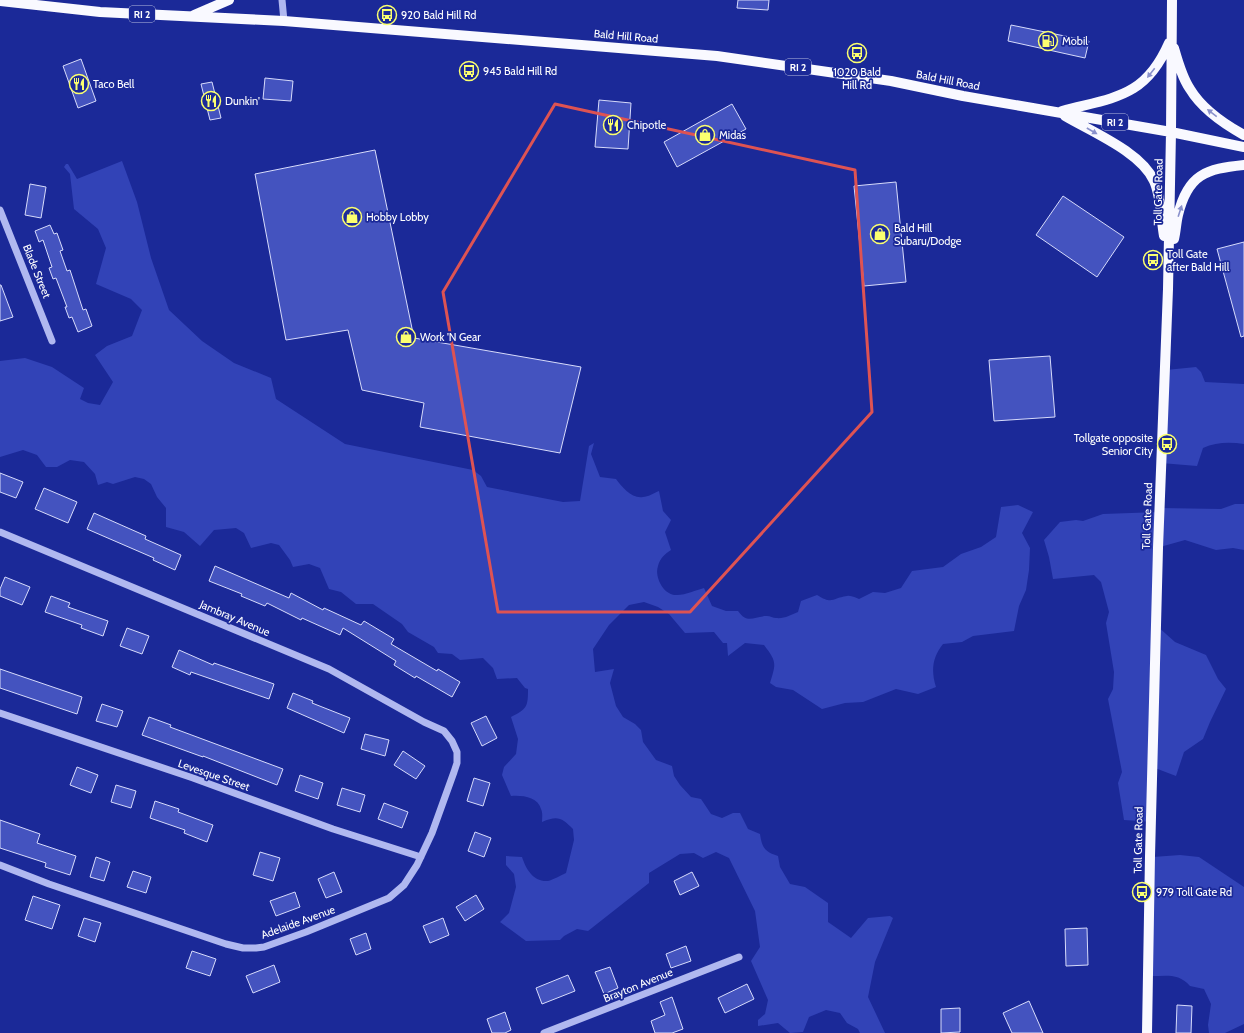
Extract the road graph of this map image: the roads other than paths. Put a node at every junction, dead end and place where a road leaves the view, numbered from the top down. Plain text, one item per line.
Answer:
1 (229, 0) edge
2 (282, 0) edge
3 (1172, 0) edge
4 (0, 1) edge
5 (192, 16) junction
6 (284, 21) junction
7 (1171, 39) junction
8 (1058, 112) junction
9 (1171, 132) junction
10 (1244, 135) edge
11 (1244, 147) edge
12 (1244, 165) edge
13 (0, 210) edge
14 (1168, 263) junction
15 (52, 341) dead end
16 (0, 532) edge
17 (0, 713) edge
18 (452, 741) joint
19 (421, 857) junction
20 (0, 865) edge
21 (739, 957) dead end
22 (544, 1033) edge
23 (1147, 1033) edge

1 - 5 main road
2 - 6 street
3 - 7 main road, Toll Gate Road
4 - 5 main road, Bald Hill Road / RI 2
5 - 6 main road, Bald Hill Road / RI 2
6 - 8 main road, Bald Hill Road / RI 2
7 -> 8 main road
7 - 9 main road, Toll Gate Road
10 -> 7 main road
8 - 9 main road, Bald Hill Road / RI 2
8 -> 14 main road
9 - 11 main road, Bald Hill Road / RI 2
9 - 14 main road, Toll Gate Road
14 -> 12 main road
13 - 15 street, Blade Street
14 - 23 main road, Toll Gate Road
16 - 18 street, Jambray Avenue
17 - 19 street, Levesque Street
18 - 19 street, Adelaide Avenue
19 - 20 street, Adelaide Avenue
21 - 22 street, Brayton Avenue

